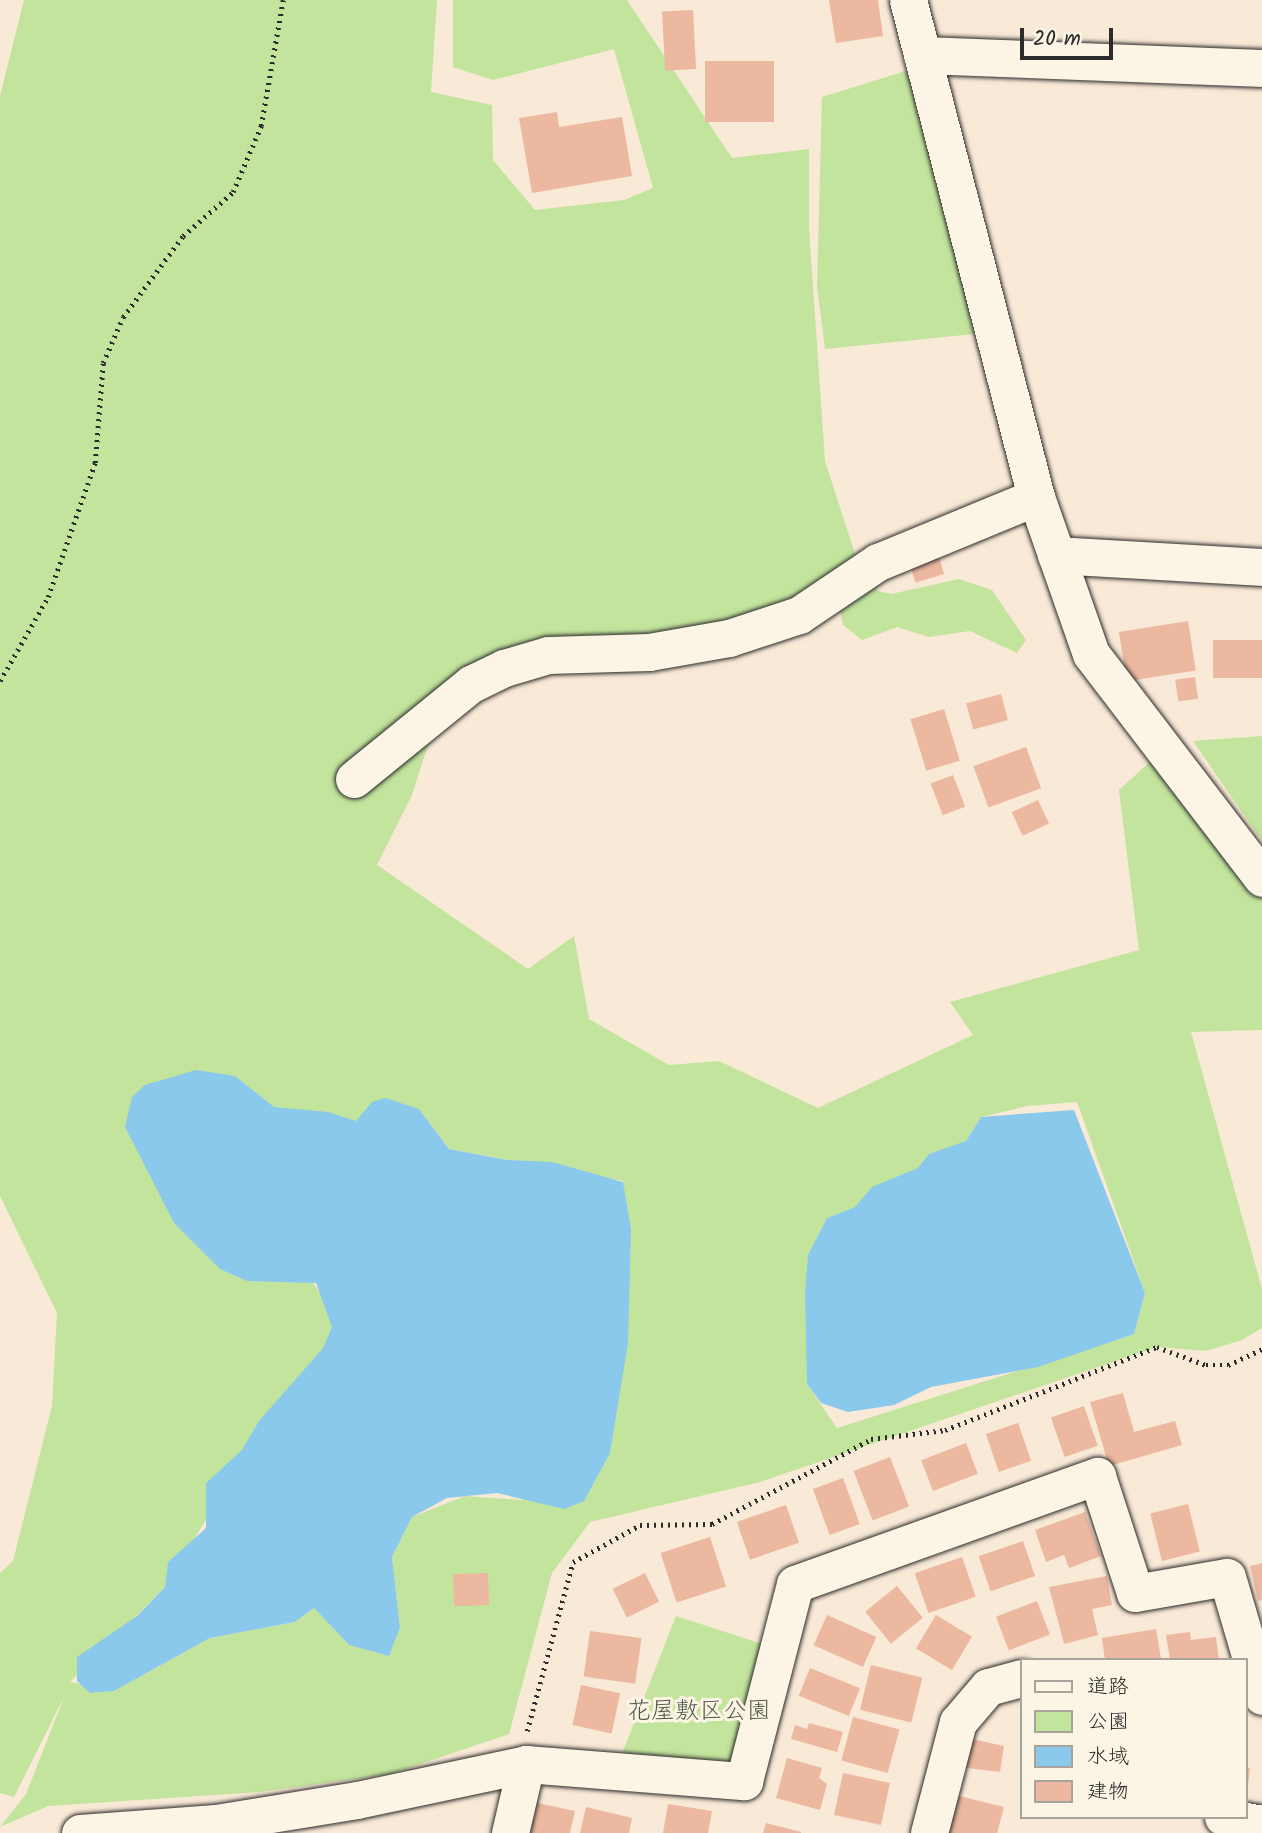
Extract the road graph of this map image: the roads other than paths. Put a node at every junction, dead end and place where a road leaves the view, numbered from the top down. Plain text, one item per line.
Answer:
1 (908, 0) edge
2 (922, 55) junction
3 (1262, 68) edge
4 (1036, 497) junction
5 (1056, 555) junction
6 (1262, 567) edge
7 (354, 779) dead end
8 (1262, 878) edge
9 (1020, 1678) edge
10 (1262, 1696) edge
11 (525, 1751) junction
12 (1234, 1819) edge
13 (1262, 1824) edge
14 (216, 1828) edge
15 (80, 1833) edge
16 (510, 1833) edge
17 (929, 1833) edge

1 - 2 street
2 - 3 street
2 - 4 street
4 - 5 street
4 - 7 street
5 - 6 street
5 - 8 street
9 - 17 street
10 - 11 street
11 - 14 street
11 - 16 street
12 - 13 street
14 - 15 street

